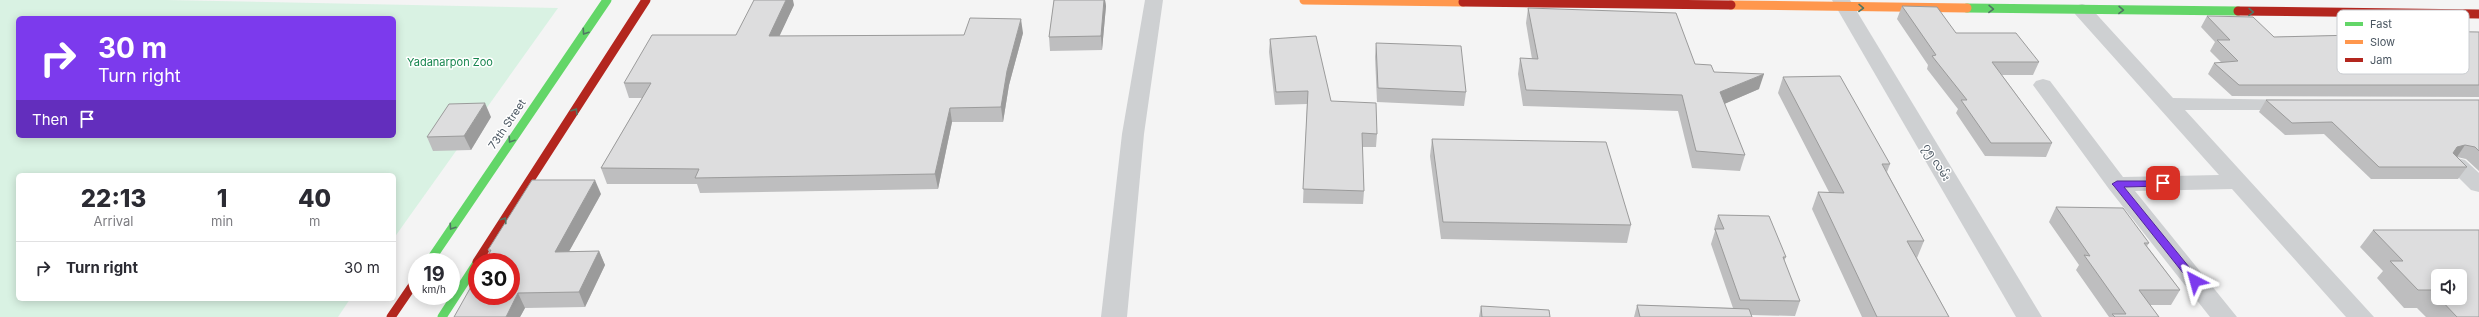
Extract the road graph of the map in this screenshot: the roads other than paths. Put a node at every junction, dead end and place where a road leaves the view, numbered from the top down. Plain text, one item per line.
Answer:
1 (607, 0) edge
2 (646, 0) edge
3 (1154, 0) edge
4 (1304, 0) edge
5 (1843, 4) edge
6 (2082, 10) junction
7 (2337, 13) edge
8 (2469, 14) edge
9 (2479, 14) edge
10 (2043, 85) dead end
11 (2168, 104) junction
12 (2312, 104) edge
13 (2457, 165) edge
14 (2238, 182) junction
15 (2117, 184) junction
16 (2479, 185) edge
17 (435, 253) edge
18 (483, 253) edge
19 (468, 276) edge
20 (408, 292) edge
21 (391, 317) edge
22 (442, 317) edge
23 (1114, 317) edge
24 (2029, 317) edge
25 (2224, 317) edge
26 (2360, 317) edge

1 -> 17 main road, 73th Street
18 -> 2 main road
3 - 23 street
4 - 5 main road
5 -> 6 main road
5 - 24 street, ၇၅ လမ်း
6 -> 7 main road
6 - 11 street
8 -> 9 main road
10 - 15 street
11 - 12 street
11 - 14 street
13 - 16 street
14 - 15 street
14 - 26 street
15 - 25 street
19 - 22 main road
20 - 21 main road

